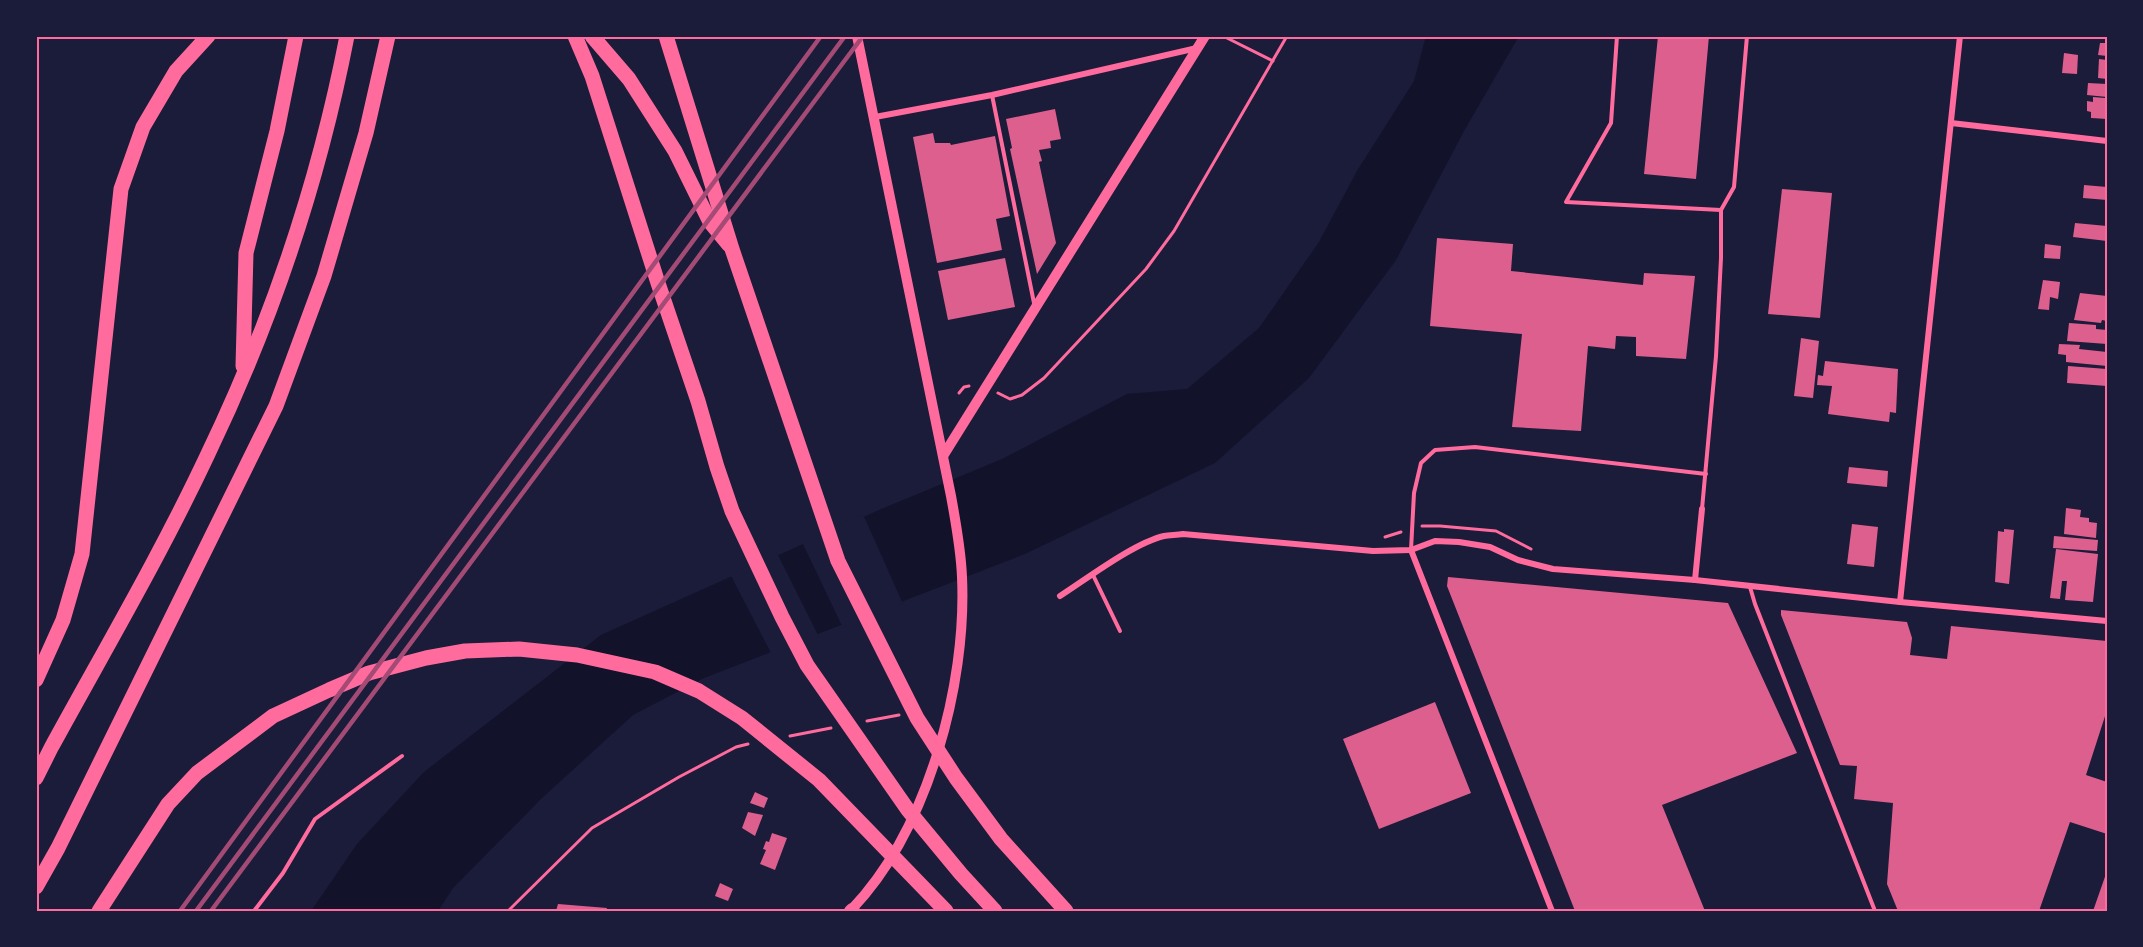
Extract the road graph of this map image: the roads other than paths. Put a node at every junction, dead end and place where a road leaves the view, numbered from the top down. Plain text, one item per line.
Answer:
1 (208, 36) edge
2 (296, 36) edge
3 (347, 36) edge
4 (388, 36) edge
5 (575, 36) edge
6 (592, 36) edge
7 (666, 36) edge
8 (857, 36) edge
9 (1205, 36) edge
10 (1617, 36) edge
11 (1747, 36) edge
12 (1960, 36) edge
13 (1197, 48) junction
14 (992, 95) junction
15 (875, 117) junction
16 (1951, 123) junction
17 (2107, 141) edge
18 (1721, 210) junction
19 (732, 249) junction
20 (1035, 308) junction
21 (243, 376) junction
22 (943, 456) junction
23 (1706, 474) junction
24 (1702, 509) joint
25 (1411, 550) junction
26 (1093, 575) junction
27 (1695, 580) junction
28 (1750, 586) junction
29 (1060, 596) dead end
30 (1900, 602) junction
31 (2107, 621) edge
32 (1120, 631) dead end
33 (36, 680) edge
34 (402, 756) dead end
35 (36, 778) edge
36 (36, 887) edge
37 (985, 904) edge
38 (852, 910) edge
39 (99, 911) edge
40 (255, 911) edge
41 (946, 911) edge
42 (995, 911) edge
43 (1066, 911) edge
44 (1552, 911) edge
45 (1875, 911) edge

1 - 33 highway
2 - 21 highway
3 - 21 highway
4 - 36 highway
5 - 37 highway
6 - 19 highway
7 - 19 highway
8 - 15 main road
9 - 13 main road
10 - 18 lane
11 - 18 lane
12 - 16 street
13 - 14 street
13 - 20 main road
14 - 15 street
14 - 20 lane
15 - 22 main road
16 - 17 street
16 - 30 street
18 - 23 lane
19 - 43 highway
20 - 22 main road
21 - 35 highway
22 - 38 main road
23 - 24 lane
23 - 25 lane
24 - 27 street
25 - 26 street
25 - 27 street
25 - 44 street
26 - 29 street
26 - 32 lane
27 - 28 street
28 - 30 street
28 - 45 lane
30 - 31 street
34 - 40 lane
37 - 42 highway
39 - 41 highway

